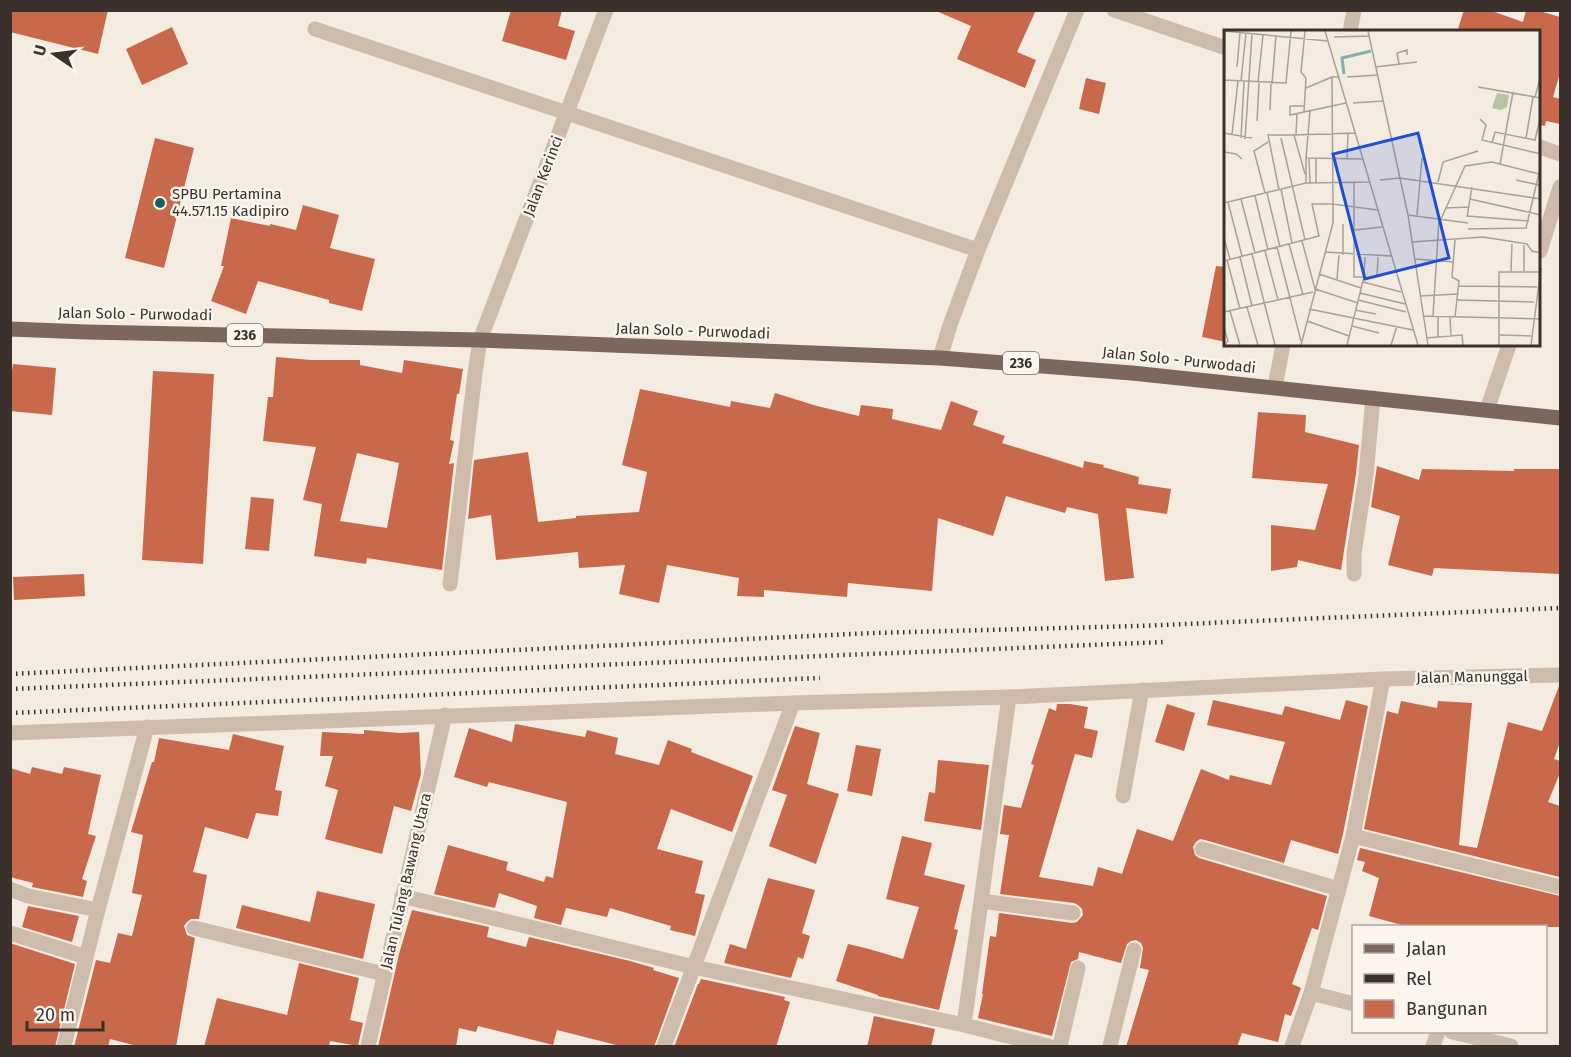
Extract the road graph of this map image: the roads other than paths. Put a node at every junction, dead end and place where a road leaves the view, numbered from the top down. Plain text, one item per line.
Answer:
1 (606, 10) edge
2 (1077, 10) edge
3 (1114, 10) edge
4 (1354, 10) edge
5 (315, 29) dead end
6 (1350, 30) edge
7 (1224, 47) edge
8 (568, 112) junction
9 (1541, 148) edge
10 (1560, 154) edge
11 (1560, 187) edge
12 (1541, 245) edge
13 (978, 250) junction
14 (10, 329) edge
15 (480, 340) junction
16 (1283, 346) edge
17 (1509, 346) edge
18 (940, 358) junction
19 (1275, 387) junction
20 (1373, 398) junction
21 (1487, 410) junction
22 (1560, 418) edge
23 (1354, 574) dead end
24 (450, 584) dead end
25 (1560, 675) edge
26 (1383, 679) junction
27 (1142, 690) junction
28 (1009, 697) junction
29 (793, 703) junction
30 (446, 715) junction
31 (147, 727) junction
32 (10, 733) edge
33 (1123, 796) dead end
34 (1353, 836) junction
35 (1202, 849) dead end
36 (1560, 887) edge
37 (10, 889) edge
38 (1339, 889) junction
39 (402, 896) junction
40 (981, 901) junction
41 (98, 910) junction
42 (1073, 913) dead end
43 (194, 928) dead end
44 (10, 933) edge
45 (1134, 950) dead end
46 (86, 957) junction
47 (694, 967) junction
48 (1078, 968) dead end
49 (384, 974) junction
50 (1311, 993) junction
51 (1352, 1004) edge
52 (964, 1025) junction
53 (1456, 1033) edge
54 (64, 1047) edge
55 (368, 1047) edge
56 (664, 1047) edge
57 (1048, 1047) edge
58 (1060, 1047) edge
59 (1110, 1047) edge
60 (1292, 1047) edge
61 (1511, 1047) edge

1 - 8 street, Jalan Kerinci
2 - 13 street
3 - 7 street
4 - 6 street
5 - 8 street
8 - 13 street
8 - 15 street, Jalan Kerinci
9 - 10 street
11 - 12 street
13 - 18 street
14 - 15 main road, Jalan Solo - Purwodadi / 236
15 - 18 main road, Jalan Solo - Purwodadi / 236
15 - 24 street, Jalan Kerinci
16 - 19 street
17 - 21 street
18 - 19 main road, Jalan Solo - Purwodadi / 236
19 - 20 main road, Jalan Solo - Purwodadi / 236
20 - 21 main road, Jalan Solo - Purwodadi / 236
20 - 23 street
21 - 22 main road, Jalan Solo - Purwodadi / 236
25 - 26 street, Jalan Manunggal
26 - 27 street, Jalan Manunggal
26 - 34 street
27 - 28 street, Jalan Manunggal
27 - 33 street
28 - 29 street, Jalan Manunggal
28 - 40 street
29 - 30 street, Jalan Manunggal
29 - 47 street
30 - 31 street, Jalan Manunggal
30 - 39 street, Jalan Tulang Bawang Utara
31 - 32 street, Jalan Manunggal
31 - 41 street
34 - 36 street
34 - 38 street
35 - 38 street
37 - 41 street
38 - 50 street
39 - 47 street
39 - 49 street, Jalan Tulang Bawang Utara
40 - 42 street
40 - 52 street
41 - 46 street
43 - 49 street
44 - 46 street
45 - 59 street
46 - 54 street
47 - 52 street
47 - 56 street
48 - 58 street
49 - 55 street, Jalan Tulang Bawang Utara
50 - 51 street
50 - 60 street
52 - 57 street
53 - 61 street

